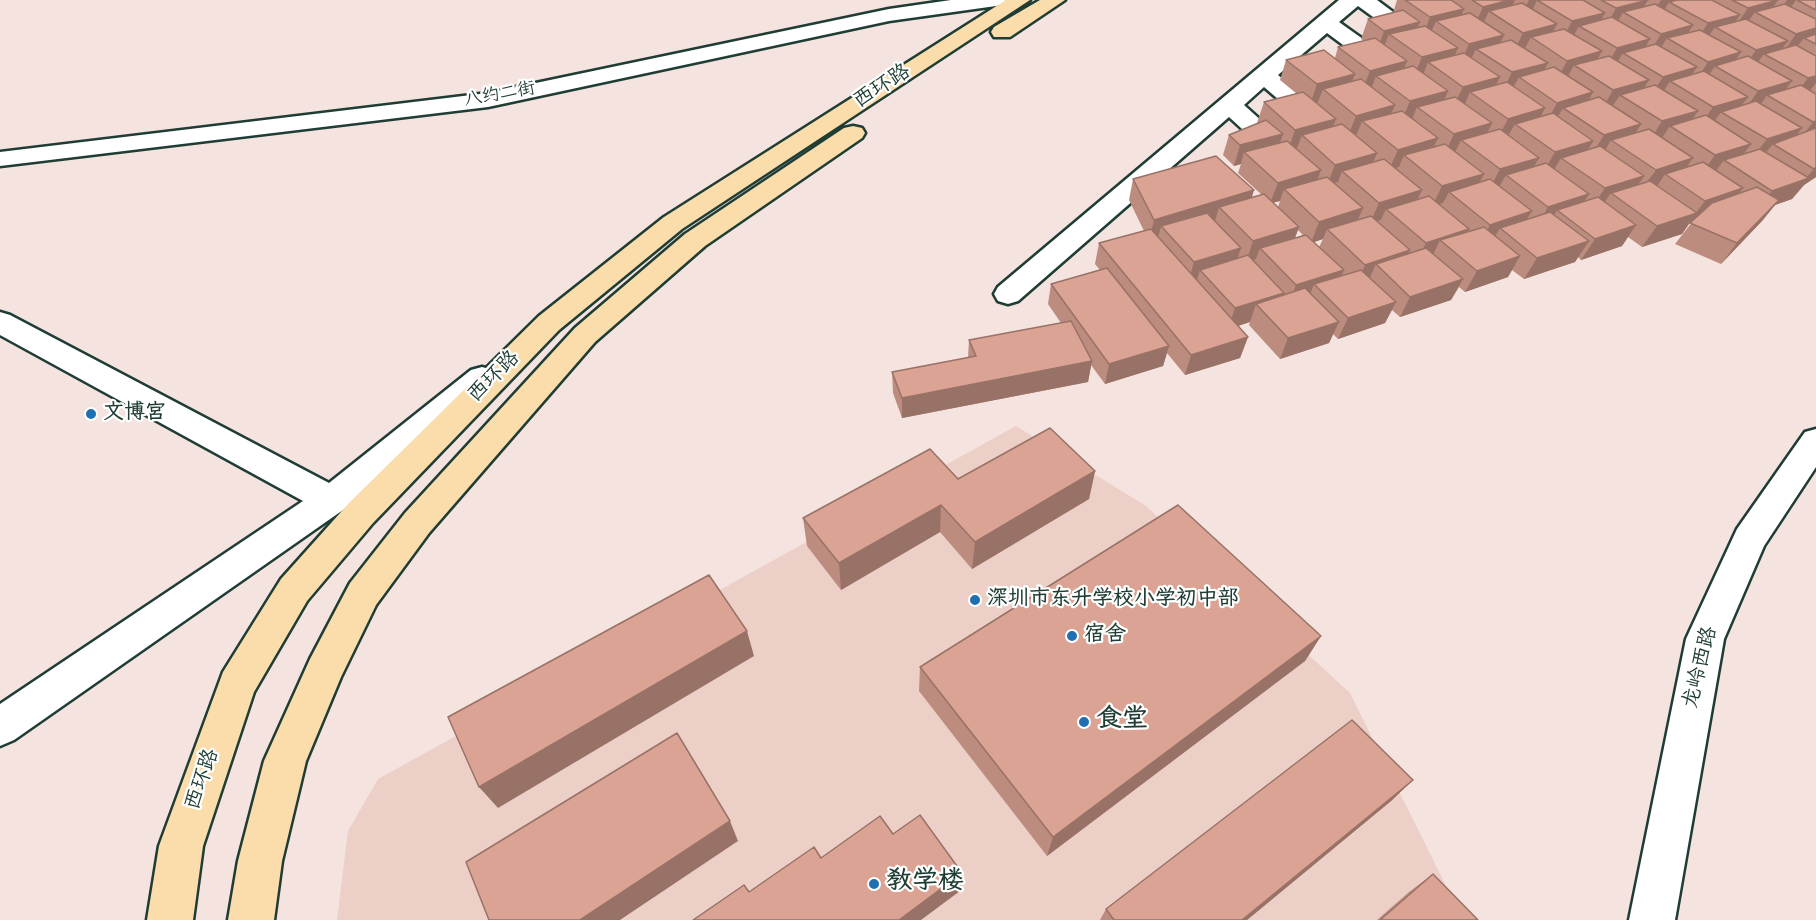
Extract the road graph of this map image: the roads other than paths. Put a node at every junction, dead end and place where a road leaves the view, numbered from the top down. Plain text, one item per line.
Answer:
1 (996, 0) edge
2 (1020, 0) edge
3 (1055, 0) edge
4 (1352, 0) edge
5 (1363, 0) edge
6 (1326, 22) junction
7 (1440, 54) edge
8 (1264, 75) junction
9 (1410, 84) edge
10 (1230, 105) junction
11 (1344, 143) edge
12 (0, 159) edge
13 (1307, 176) edge
14 (1008, 294) dead end
15 (0, 322) edge
16 (549, 323) junction
17 (1816, 441) edge
18 (331, 500) junction
19 (0, 727) edge
20 (170, 920) edge
21 (251, 920) edge
22 (1652, 920) edge

1 - 12 street, 八约二街
2 - 16 main road, 西环路
3 - 21 main road, 西环路
4 - 6 street
5 - 7 street
6 - 8 street
6 - 9 street
8 - 10 street
8 - 11 street
10 - 13 street
10 - 14 street
15 - 18 street
16 - 18 street
16 - 20 main road, 西环路
17 - 22 street, 龙岭西路
18 - 19 street

